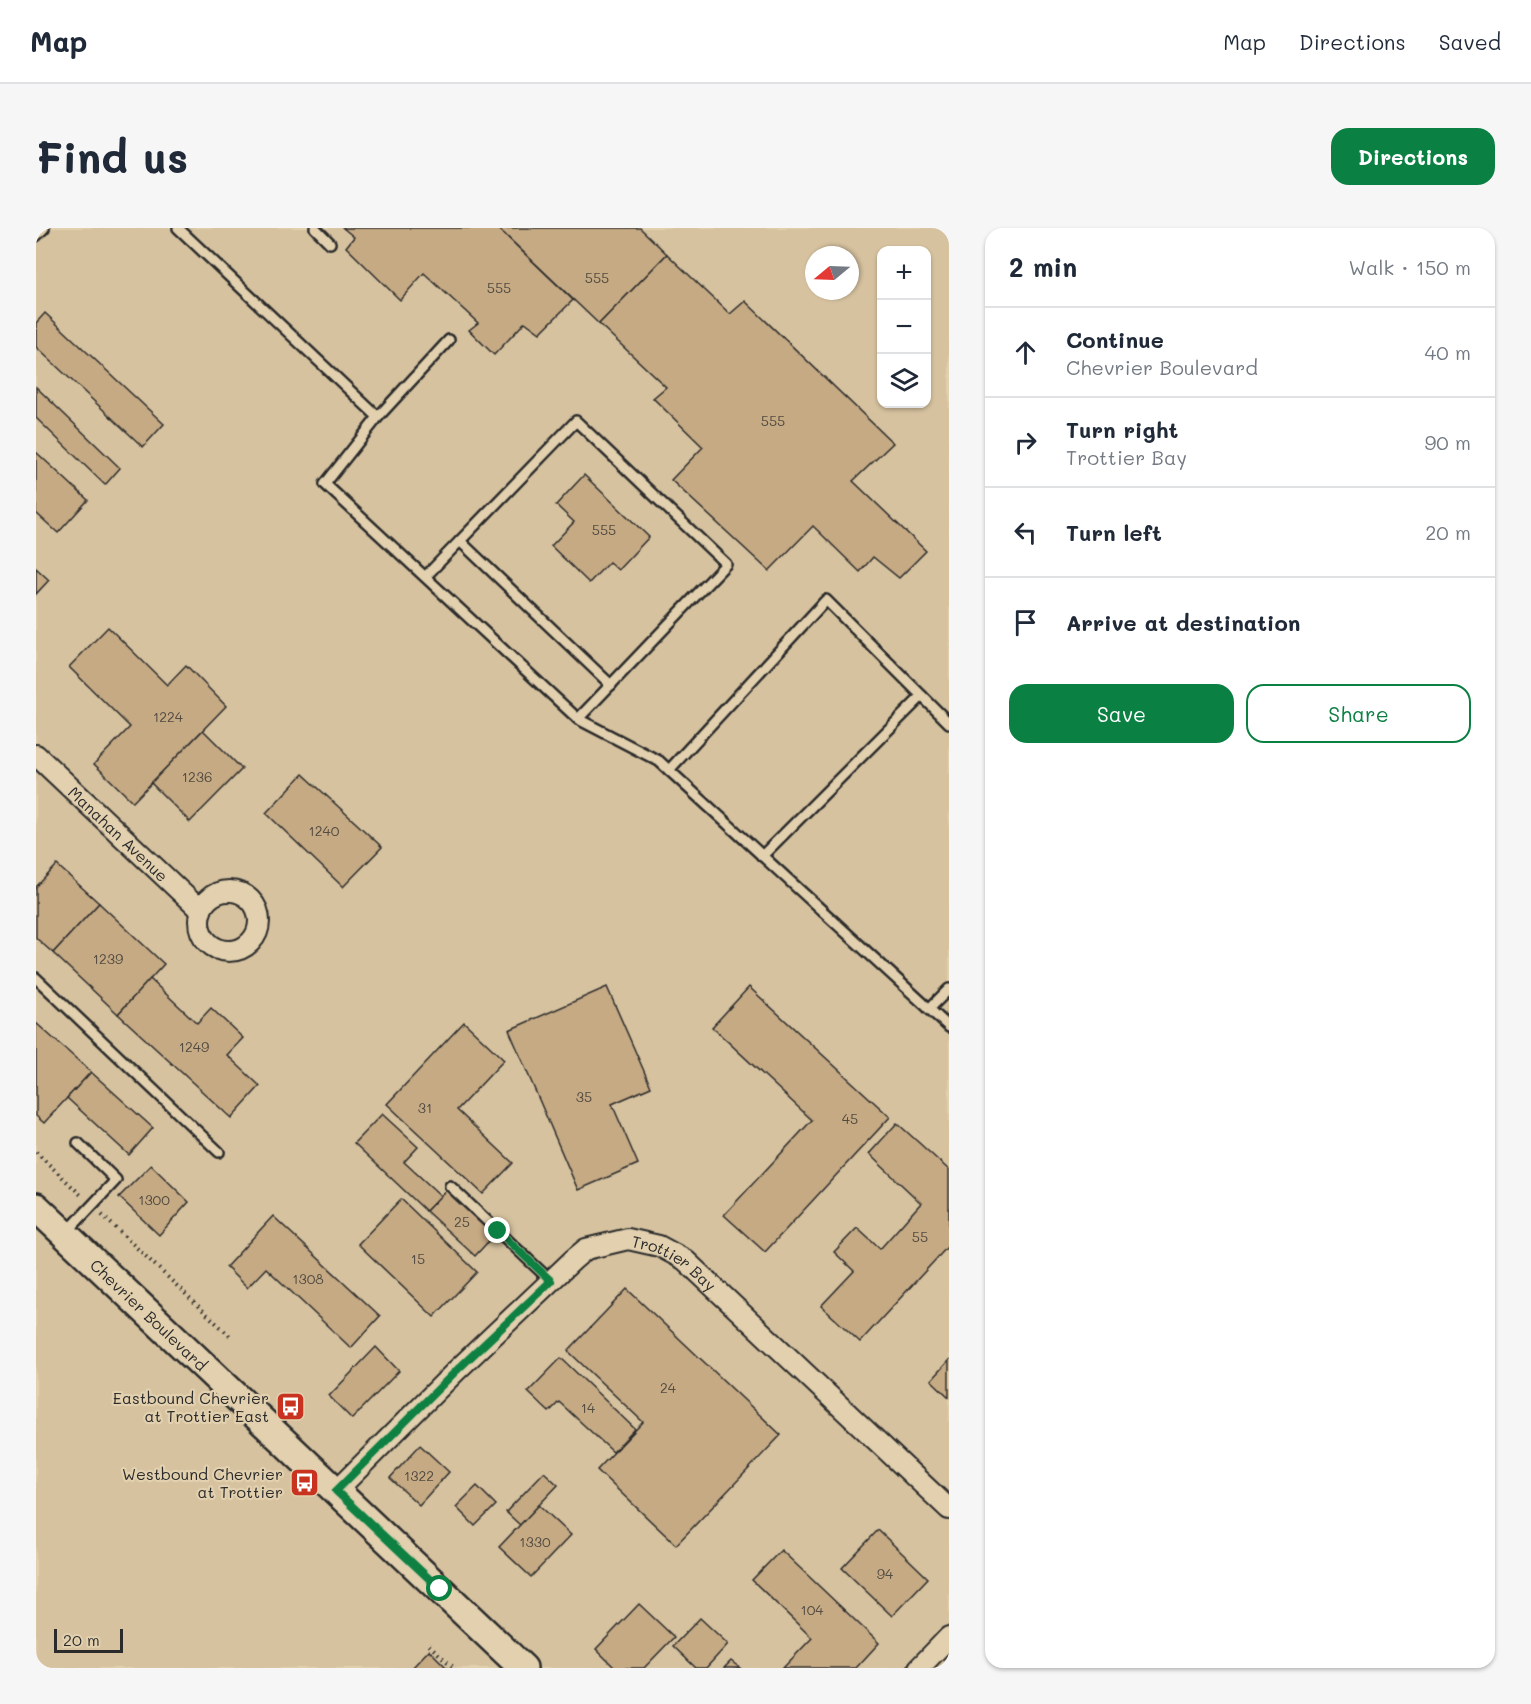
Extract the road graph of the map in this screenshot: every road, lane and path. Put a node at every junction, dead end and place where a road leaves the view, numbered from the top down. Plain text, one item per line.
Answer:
1 (44, 228) edge
2 (178, 228) edge
3 (315, 228) edge
4 (36, 236) edge
5 (330, 243) dead end
6 (449, 340) dead end
7 (378, 417) junction
8 (460, 541) junction
9 (425, 577) junction
10 (611, 685) junction
11 (922, 696) junction
12 (578, 719) junction
13 (949, 723) edge
14 (36, 755) edge
15 (669, 770) junction
16 (762, 856) junction
17 (201, 911) dead end
18 (36, 978) edge
19 (949, 989) edge
20 (929, 1009) junction
21 (949, 1027) edge
22 (78, 1143) dead end
23 (36, 1152) edge
24 (219, 1152) dead end
25 (450, 1186) dead end
26 (36, 1206) edge
27 (92, 1206) junction
28 (65, 1234) junction
29 (551, 1281) junction
30 (230, 1336) dead end
31 (336, 1491) junction
32 (949, 1509) edge
33 (949, 1637) edge
34 (429, 1645) dead end
35 (454, 1668) edge
36 (524, 1668) edge
37 (919, 1668) edge

1 - 4 lane
2 - 7 lane
3 - 5 lane
6 - 7 lane
7 - 9 lane
8 - 9 lane
8 - 10 lane
8 - 10 lane
9 - 12 lane
10 - 12 lane
11 - 13 lane
11 - 15 lane
11 - 16 lane
12 - 15 lane
14 - 17 street, Manahan Avenue
15 - 16 lane
16 - 20 lane
18 - 24 lane
19 - 20 lane
20 - 21 lane
22 - 27 lane
23 - 27 path
25 - 29 lane
26 - 28 street, Chevrier Boulevard
27 - 28 lane
27 - 30 path
28 - 31 street, Chevrier Boulevard
29 - 31 street, Trottier Bay
29 - 32 street, Trottier Bay
31 - 36 street, Chevrier Boulevard
33 - 37 street
34 - 35 path

